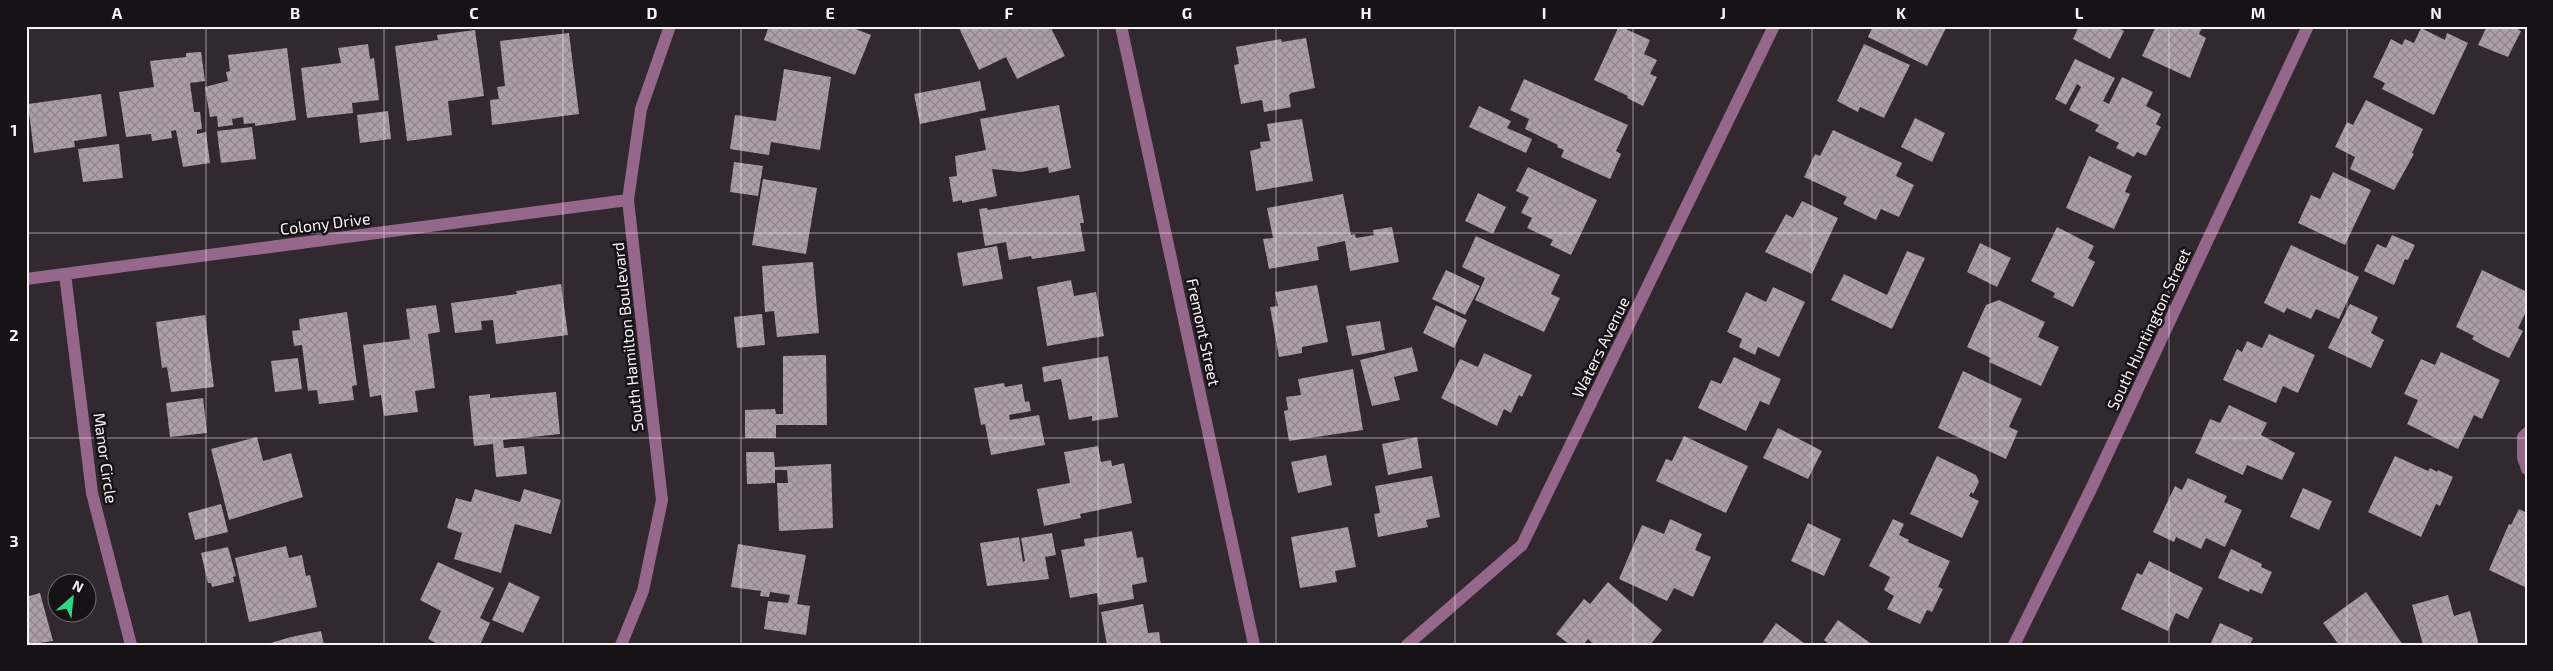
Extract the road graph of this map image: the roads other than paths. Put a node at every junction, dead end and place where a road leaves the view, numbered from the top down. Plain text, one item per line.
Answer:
1 (670, 26) edge
2 (1121, 26) edge
3 (1774, 26) edge
4 (2308, 26) edge
5 (628, 200) junction
6 (65, 274) junction
7 (26, 279) edge
8 (2527, 433) edge
9 (2527, 469) edge
10 (131, 645) edge
11 (621, 645) edge
12 (1254, 645) edge
13 (1407, 645) edge
14 (2014, 645) edge

1 - 5 street, South Hamilton Boulevard
2 - 12 street, Fremont Street
3 - 13 street, Waters Avenue
4 - 14 street, South Huntington Street
5 - 6 street, Colony Drive
5 - 11 street, South Hamilton Boulevard
6 - 7 street, Colony Drive
6 - 10 street, Manor Circle
8 - 9 street

